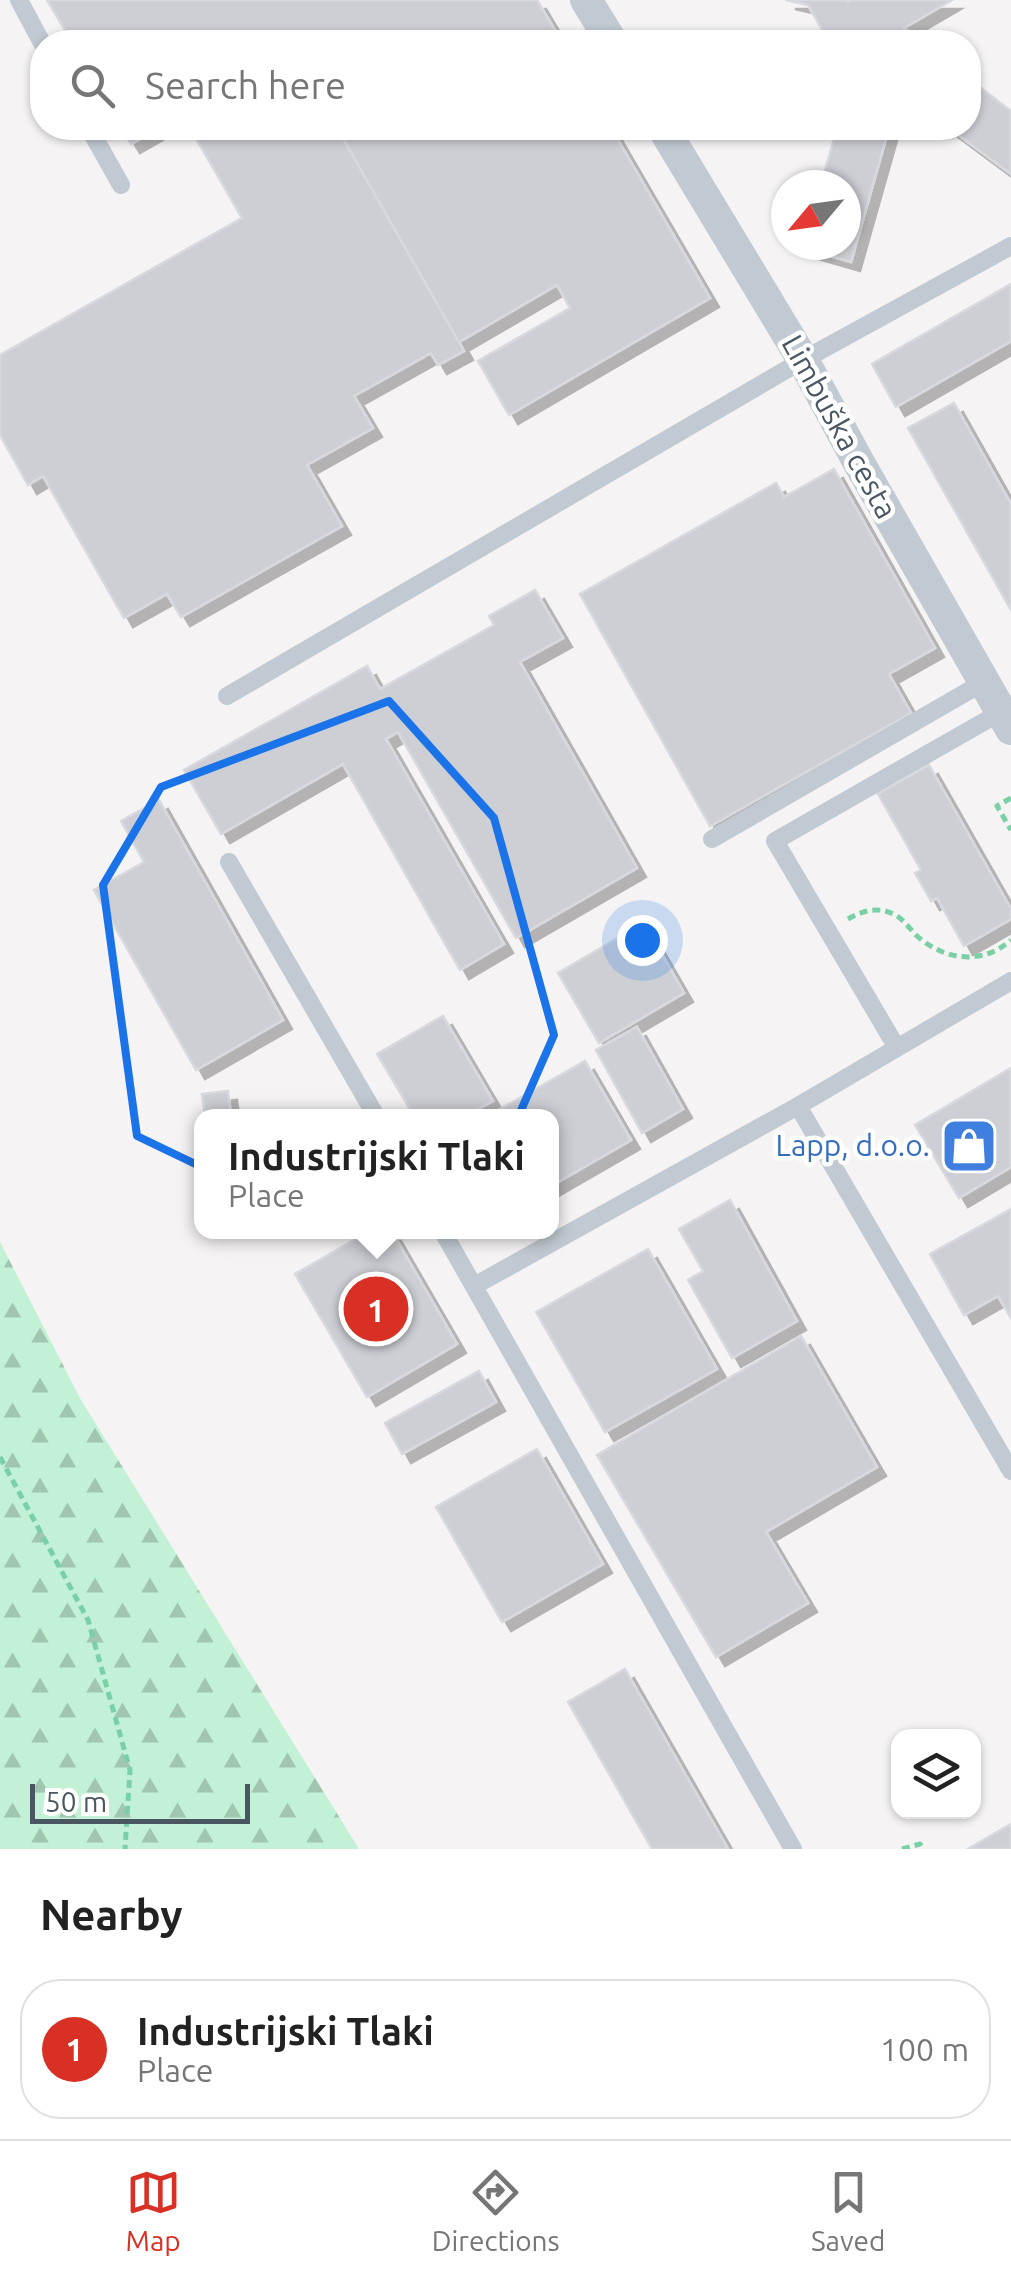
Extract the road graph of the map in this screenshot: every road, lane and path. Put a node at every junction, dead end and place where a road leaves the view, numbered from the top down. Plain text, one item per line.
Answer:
1 (19, 0) edge
2 (586, 0) edge
3 (35, 30) edge
4 (605, 30) edge
5 (96, 140) edge
6 (670, 140) edge
7 (121, 184) dead end
8 (1011, 246) edge
9 (803, 360) junction
10 (984, 682) junction
11 (227, 696) dead end
12 (1006, 720) edge
13 (1011, 798) edge
14 (1011, 830) edge
15 (712, 839) dead end
16 (229, 862) dead end
17 (828, 930) junction
18 (1011, 940) edge
19 (1011, 981) edge
20 (897, 1048) junction
21 (798, 1106) junction
22 (372, 1109) edge
23 (447, 1239) edge
24 (559, 1239) edge
25 (559, 1239) edge
26 (474, 1286) junction
27 (0, 1458) edge
28 (1011, 1471) edge
29 (126, 1849) edge
30 (793, 1849) edge
31 (902, 1849) edge
32 (923, 1849) edge

1 - 3 lane
2 - 4 street
5 - 7 lane
6 - 9 street, Limbuška cesta
8 - 9 lane
9 - 10 street, Limbuška cesta
9 - 11 lane
10 - 12 street, Limbuška cesta
10 - 15 lane
12 - 17 lane
13 - 14 path
16 - 22 lane
17 - 18 path
17 - 20 lane
19 - 20 lane
20 - 21 lane
21 - 24 lane
21 - 28 lane
23 - 26 lane
25 - 26 lane
26 - 30 lane
27 - 29 path
31 - 32 path

